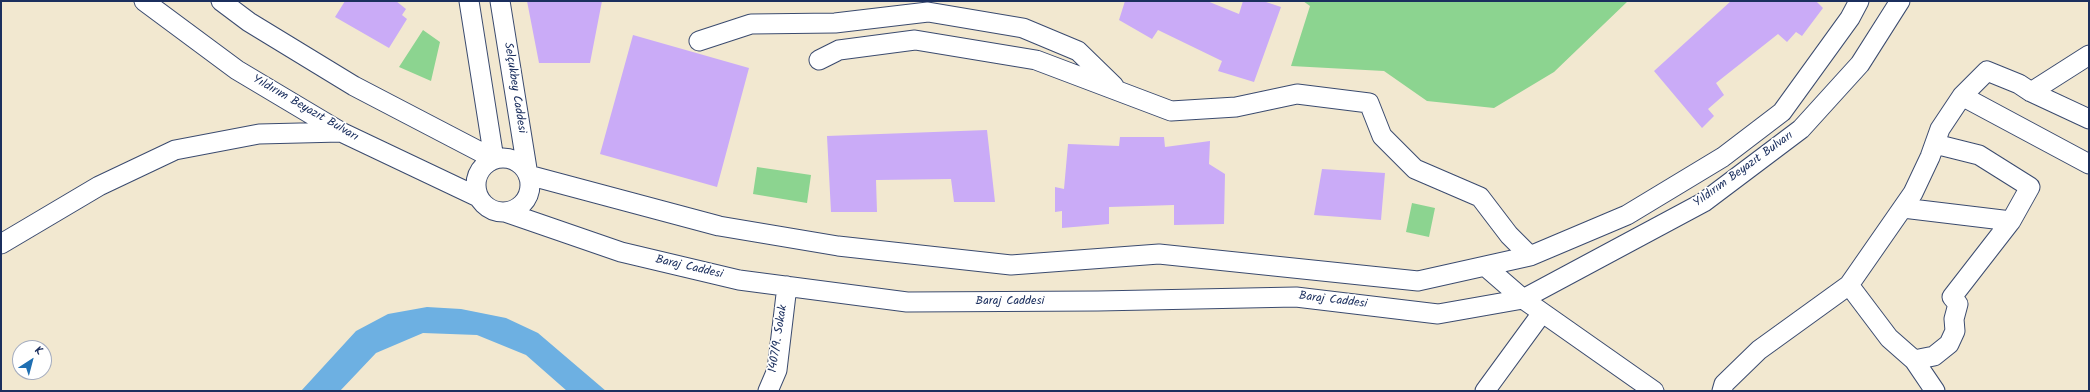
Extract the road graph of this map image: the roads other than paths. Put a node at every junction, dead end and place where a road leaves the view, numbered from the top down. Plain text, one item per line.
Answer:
1 (144, 1) edge
2 (221, 1) edge
3 (469, 1) edge
4 (500, 1) edge
5 (1859, 1) edge
6 (1900, 1) edge
7 (699, 41) dead end
8 (2089, 55) edge
9 (818, 60) dead end
10 (1119, 91) junction
11 (2031, 92) junction
12 (1962, 96) junction
13 (2089, 119) edge
14 (342, 132) junction
15 (1935, 144) junction
16 (494, 159) junction
17 (2089, 164) edge
18 (528, 175) junction
19 (478, 197) junction
20 (1903, 208) junction
21 (505, 212) junction
22 (2011, 221) junction
23 (1, 244) edge
24 (1530, 256) junction
25 (1485, 266) junction
26 (1849, 285) junction
27 (787, 286) junction
28 (1523, 299) junction
29 (1542, 313) junction
30 (1914, 360) junction
31 (768, 391) edge
32 (1485, 391) edge
33 (1654, 391) edge
34 (1722, 391) edge
35 (1936, 391) edge

1 - 14 street, Yıldırım Beyazıt Bulvarı
2 - 16 street
3 - 16 street
4 - 18 street, Selçukbey Caddesi
5 - 24 street, Yıldırım Beyazıt Bulvarı
6 - 28 street, Yıldırım Beyazıt Bulvarı
7 - 10 street
8 - 11 street
9 - 10 street
10 - 24 street
11 - 12 street
11 - 13 street
12 - 15 street
12 - 17 street
14 - 19 street, Yıldırım Beyazıt Bulvarı
14 - 23 street
15 - 20 street
15 - 22 street
16 - 18 street
16 - 19 street
18 - 21 street
18 - 25 street
19 - 21 street
20 - 22 street
20 - 26 street
21 - 27 street, Baraj Caddesi
22 - 30 street
24 - 25 street, Yıldırım Beyazıt Bulvarı
25 - 28 street
26 - 30 street
26 - 34 street
27 - 28 street, Baraj Caddesi
27 - 31 street, 1407/9. Sokak
28 - 29 street
29 - 32 street
29 - 33 street
30 - 35 street

